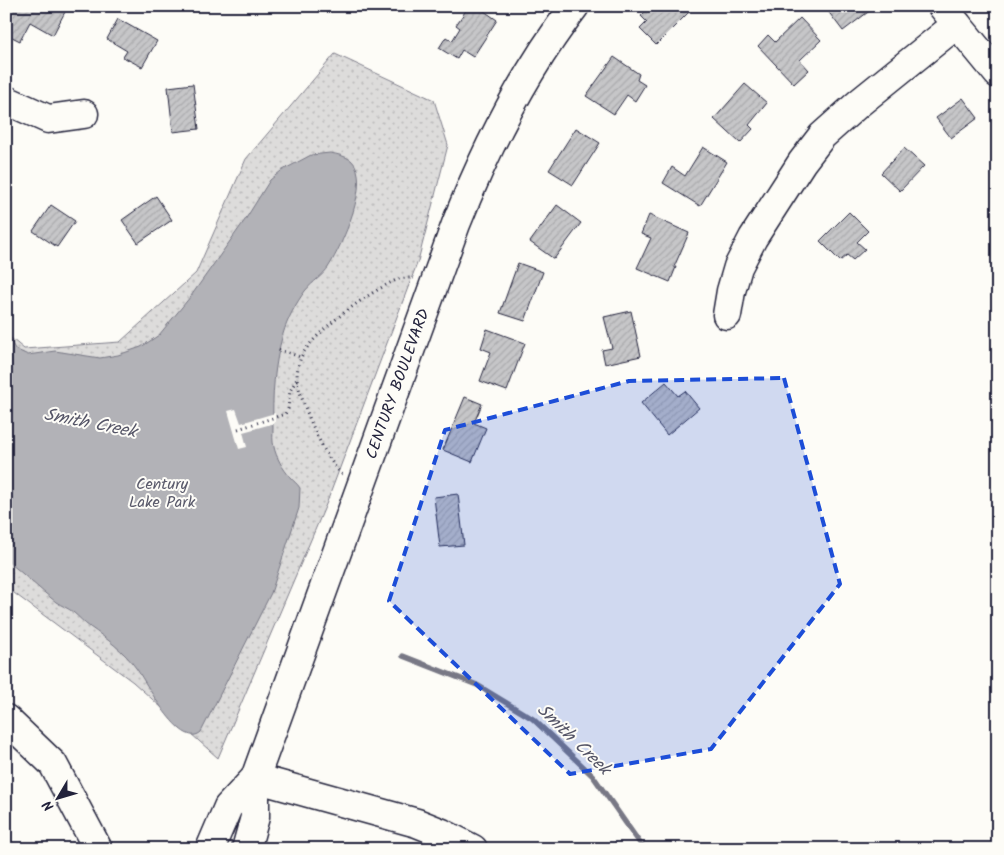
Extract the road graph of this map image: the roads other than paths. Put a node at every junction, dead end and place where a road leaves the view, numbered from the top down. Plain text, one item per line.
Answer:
1 (575, 6) edge
2 (950, 15) edge
3 (998, 74) edge
4 (6, 100) edge
5 (84, 114) dead end
6 (727, 315) dead end
7 (6, 719) edge
8 (255, 778) junction
9 (98, 849) edge
10 (210, 849) edge
11 (246, 849) edge
12 (473, 849) edge

1 - 8 street, CENTURY BOULEVARD
2 - 3 street
2 - 6 street
4 - 5 street
7 - 9 street
8 - 10 street, CENTURY BOULEVARD
8 - 11 street, CENTURY BOULEVARD
8 - 12 street

